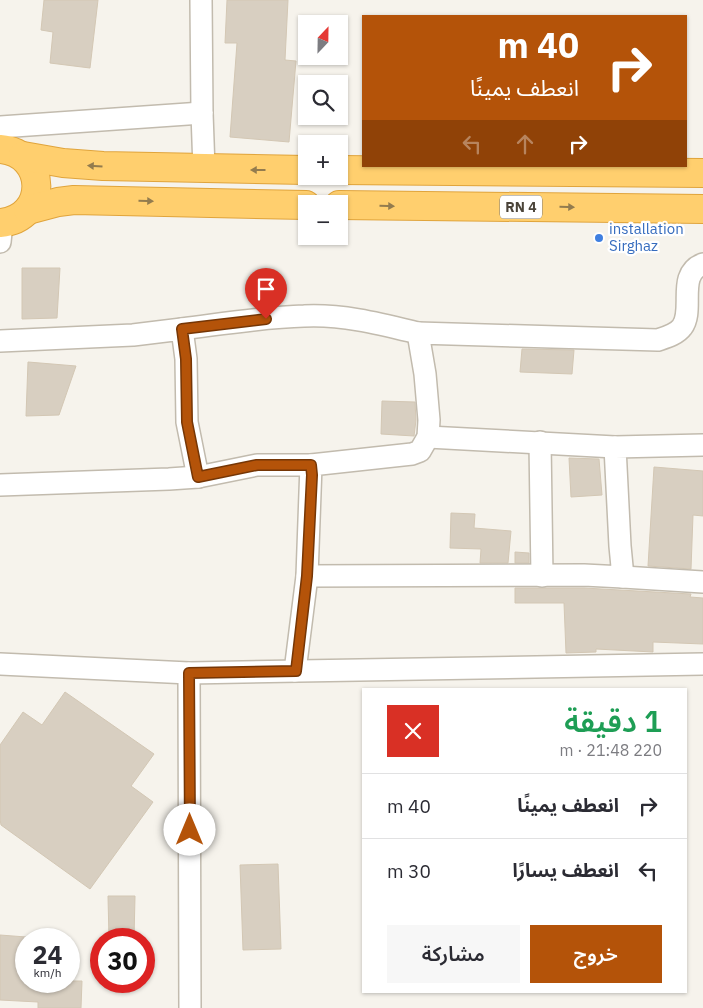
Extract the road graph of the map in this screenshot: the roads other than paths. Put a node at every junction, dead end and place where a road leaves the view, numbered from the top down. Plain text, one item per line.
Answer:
1 (201, 0) edge
2 (202, 113) junction
3 (0, 127) edge
4 (12, 153) edge
5 (204, 169) junction
6 (298, 170) edge
7 (348, 170) edge
8 (703, 173) edge
9 (298, 205) edge
10 (348, 205) edge
11 (703, 209) edge
12 (28, 210) junction
13 (1, 229) edge
14 (703, 264) edge
15 (182, 329) junction
16 (418, 333) junction
17 (0, 341) edge
18 (428, 437) junction
19 (540, 442) junction
20 (703, 446) edge
21 (615, 447) junction
22 (311, 465) junction
23 (198, 477) junction
24 (0, 485) edge
25 (307, 576) junction
26 (542, 576) junction
27 (623, 577) junction
28 (703, 582) edge
29 (0, 664) edge
30 (703, 664) edge
31 (296, 671) junction
32 (189, 673) junction
33 (190, 1008) edge

1 - 2 street
2 - 3 street
2 - 5 street
5 -> 4 highway
4 - 12 highway
6 -> 5 highway
7 - 8 highway
12 -> 9 highway
10 -> 11 highway, RN 4
12 - 13 highway
14 - 16 street
15 - 16 street
15 - 17 street
15 - 23 street
16 - 18 street
18 - 19 street
18 - 22 street
19 - 21 street
19 - 26 street
20 - 21 street
21 - 27 street
22 - 23 street
22 - 25 street
23 - 24 street
25 - 26 street
25 - 31 street
26 - 27 street
27 - 28 street
29 - 32 street
30 - 31 street
31 - 32 street
32 - 33 street

